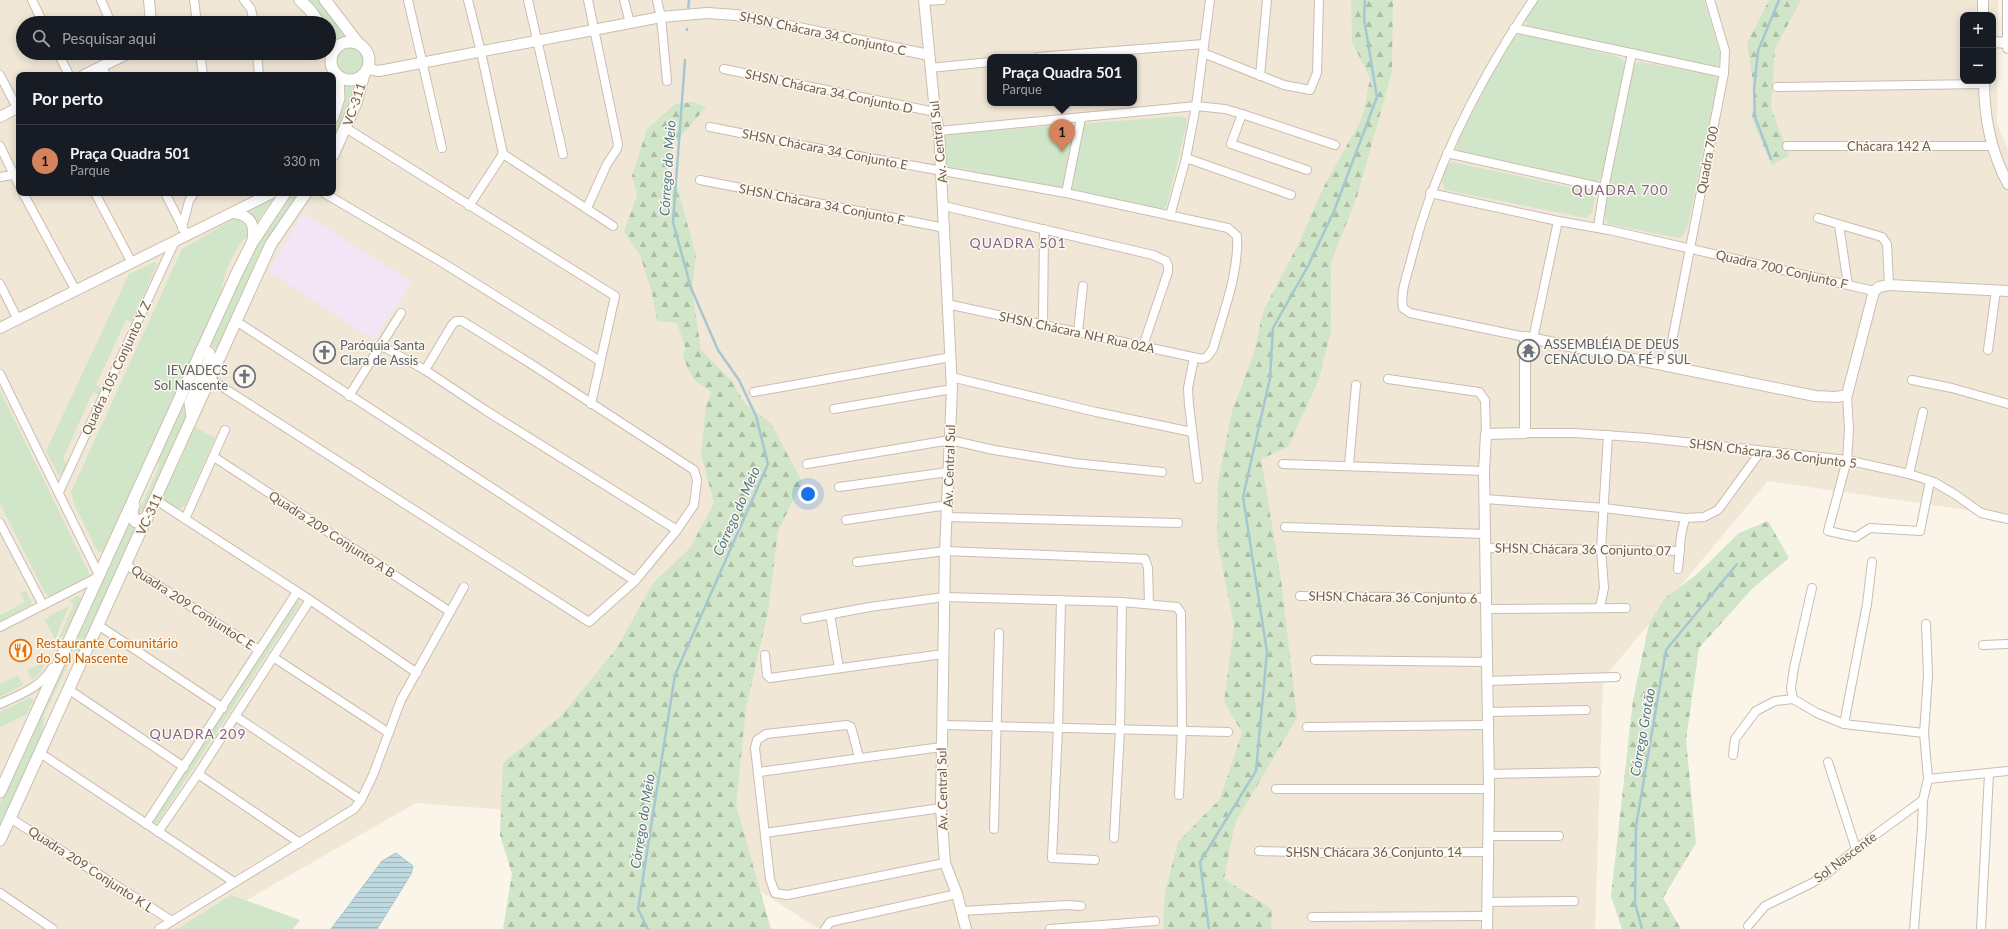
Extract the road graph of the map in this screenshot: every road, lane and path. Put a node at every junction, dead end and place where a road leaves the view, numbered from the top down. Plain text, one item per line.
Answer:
1 (32, 0) edge
2 (101, 0) edge
3 (149, 0) edge
4 (194, 0) edge
5 (244, 0) edge
6 (300, 0) edge
7 (325, 0) edge
8 (408, 0) edge
9 (468, 0) edge
10 (528, 0) edge
11 (588, 0) edge
12 (624, 0) edge
13 (657, 0) edge
14 (942, 0) edge
15 (1210, 0) edge
16 (1267, 0) edge
17 (1319, 0) edge
18 (1534, 0) edge
19 (1710, 0) edge
20 (1983, 0) edge
21 (2008, 0) edge
22 (924, 1) edge
23 (1983, 12) edge
24 (40, 16) edge
25 (108, 16) edge
26 (150, 16) edge
27 (196, 16) edge
28 (252, 16) edge
29 (314, 16) edge
30 (661, 17) junction
31 (630, 23) junction
32 (1514, 28) junction
33 (594, 30) junction
34 (536, 42) junction
35 (1996, 42) edge
36 (358, 43) junction
37 (2008, 43) edge
38 (336, 46) edge
39 (1203, 48) junction
40 (2008, 48) edge
41 (481, 52) junction
42 (1632, 53) junction
43 (1093, 54) edge
44 (929, 55) junction
45 (62, 60) edge
46 (119, 60) edge
47 (201, 60) edge
48 (258, 60) edge
49 (332, 60) edge
50 (987, 62) edge
51 (423, 64) junction
52 (930, 68) junction
53 (724, 69) dead end
54 (104, 71) edge
55 (366, 71) junction
56 (68, 72) edge
57 (203, 72) edge
58 (259, 72) edge
59 (336, 72) edge
60 (336, 72) edge
61 (1724, 73) junction
62 (0, 75) edge
63 (338, 76) junction
64 (1260, 76) junction
65 (667, 81) dead end
66 (1960, 83) edge
67 (1984, 84) edge
68 (1778, 87) dead end
69 (16, 104) edge
70 (1196, 106) junction
71 (336, 108) edge
72 (16, 109) edge
73 (935, 112) junction
74 (1242, 114) junction
75 (0, 117) edge
76 (1081, 118) junction
77 (710, 127) dead end
78 (346, 128) junction
79 (939, 131) junction
80 (1335, 145) dead end
81 (0, 146) edge
82 (1787, 146) dead end
83 (1992, 146) junction
84 (442, 148) dead end
85 (336, 149) edge
86 (1447, 153) junction
87 (503, 154) junction
88 (563, 154) dead end
89 (1186, 158) junction
90 (940, 170) junction
91 (1307, 170) dead end
92 (16, 174) edge
93 (0, 177) edge
94 (700, 180) dead end
95 (2008, 184) edge
96 (1604, 188) junction
97 (1430, 193) junction
98 (1066, 194) junction
99 (1291, 195) dead end
100 (25, 196) edge
101 (97, 196) edge
102 (166, 196) edge
103 (192, 196) edge
104 (266, 196) edge
105 (283, 196) edge
106 (304, 196) edge
107 (329, 196) edge
108 (470, 206) junction
109 (944, 206) junction
110 (587, 208) junction
111 (234, 213) junction
112 (1170, 216) junction
113 (1818, 218) dead end
114 (1558, 221) junction
115 (1839, 225) junction
116 (613, 226) dead end
117 (1598, 227) junction
118 (945, 228) junction
119 (1044, 229) junction
120 (184, 232) junction
121 (174, 243) junction
122 (252, 243) junction
123 (1690, 248) junction
124 (132, 263) junction
125 (0, 284) edge
126 (1848, 285) junction
127 (1889, 285) junction
128 (1083, 286) dead end
129 (1996, 290) junction
130 (76, 291) junction
131 (1874, 291) junction
132 (2008, 291) edge
133 (947, 304) junction
134 (401, 313) dead end
135 (18, 320) junction
136 (236, 320) junction
137 (1043, 324) junction
138 (0, 328) edge
139 (1078, 332) junction
140 (1529, 338) junction
141 (380, 345) junction
142 (1143, 346) junction
143 (1988, 350) dead end
144 (200, 354) junction
145 (950, 357) junction
146 (1207, 357) joint
147 (1194, 358) junction
148 (600, 361) junction
149 (1667, 367) junction
150 (425, 370) junction
151 (0, 374) edge
152 (951, 377) junction
153 (210, 379) junction
154 (1388, 380) dead end
155 (1912, 380) dead end
156 (1356, 385) dead end
157 (952, 389) junction
158 (754, 392) dead end
159 (1847, 395) junction
160 (349, 396) junction
161 (591, 404) junction
162 (2008, 404) edge
163 (834, 409) dead end
164 (1923, 412) dead end
165 (192, 418) junction
166 (225, 430) dead end
167 (1192, 432) junction
168 (1525, 433) junction
169 (1486, 434) junction
170 (1608, 435) junction
171 (950, 440) junction
172 (1761, 451) junction
173 (214, 458) junction
174 (1847, 460) junction
175 (150, 463) junction
176 (807, 464) dead end
177 (1283, 464) dead end
178 (1349, 465) junction
179 (1484, 471) junction
180 (948, 472) junction
181 (1162, 472) dead end
182 (1909, 474) junction
183 (1198, 479) dead end
184 (1930, 481) junction
185 (839, 487) dead end
186 (59, 492) junction
187 (1485, 499) junction
188 (156, 500) junction
189 (948, 505) junction
190 (1604, 508) junction
191 (946, 516) junction
192 (147, 518) junction
193 (1685, 518) junction
194 (185, 519) junction
195 (2008, 519) edge
196 (846, 520) dead end
197 (1178, 522) dead end
198 (0, 523) edge
199 (1285, 527) dead end
200 (677, 530) junction
201 (1485, 534) junction
202 (1485, 548) junction
203 (1601, 549) junction
204 (945, 551) junction
205 (1680, 551) junction
206 (857, 562) dead end
207 (1872, 562) dead end
208 (126, 565) junction
209 (1678, 568) dead end
210 (98, 576) junction
211 (635, 581) junction
212 (464, 587) dead end
213 (1812, 588) dead end
214 (73, 590) junction
215 (297, 592) junction
216 (1300, 596) dead end
217 (944, 597) junction
218 (1486, 598) junction
219 (88, 599) junction
220 (310, 600) junction
221 (1061, 600) junction
222 (1122, 602) junction
223 (1149, 604) junction
224 (44, 605) junction
225 (1600, 607) junction
226 (1626, 608) dead end
227 (1486, 609) junction
228 (449, 611) junction
229 (830, 614) junction
230 (805, 619) dead end
231 (1926, 624) dead end
232 (98, 625) junction
233 (0, 627) edge
234 (999, 633) dead end
235 (70, 638) junction
236 (1984, 644) dead end
237 (2008, 644) edge
238 (259, 650) junction
239 (63, 653) junction
240 (943, 654) junction
241 (765, 655) dead end
242 (273, 658) junction
243 (1315, 660) dead end
244 (1487, 662) junction
245 (839, 668) junction
246 (417, 673) junction
247 (1616, 677) dead end
248 (1487, 681) junction
249 (70, 685) junction
250 (34, 688) junction
251 (1793, 698) junction
252 (41, 701) junction
253 (0, 704) edge
254 (223, 708) junction
255 (1586, 710) dead end
256 (1488, 712) junction
257 (235, 716) junction
258 (1844, 724) junction
259 (943, 725) junction
260 (1488, 725) junction
261 (996, 726) junction
262 (1307, 727) dead end
263 (1058, 728) junction
264 (1120, 730) junction
265 (1182, 730) junction
266 (1228, 732) dead end
267 (389, 733) junction
268 (1924, 733) junction
269 (941, 747) junction
270 (40, 753) junction
271 (1733, 755) dead end
272 (859, 757) junction
273 (1828, 762) dead end
274 (184, 767) junction
275 (2008, 771) edge
276 (759, 772) junction
277 (1596, 772) dead end
278 (198, 774) junction
279 (1488, 774) junction
280 (1989, 774) junction
281 (1928, 780) junction
282 (1276, 789) dead end
283 (1489, 789) junction
284 (0, 792) edge
285 (1179, 795) dead end
286 (361, 800) junction
287 (1923, 800) junction
288 (940, 808) junction
289 (10, 818) junction
290 (146, 824) junction
291 (994, 829) dead end
292 (158, 832) junction
293 (765, 833) junction
294 (1488, 836) junction
295 (1559, 836) dead end
296 (1114, 838) dead end
297 (0, 840) edge
298 (300, 843) junction
299 (1856, 848) junction
300 (1259, 851) dead end
301 (1488, 852) junction
302 (1095, 860) dead end
303 (945, 863) junction
304 (234, 882) junction
305 (0, 893) edge
306 (957, 894) junction
307 (1574, 901) dead end
308 (1487, 902) junction
309 (1081, 906) dead end
310 (962, 911) junction
311 (1487, 916) junction
312 (1312, 918) dead end
313 (172, 921) junction
314 (1155, 921) dead end
315 (1748, 926) dead end
316 (53, 929) edge
317 (159, 929) edge
318 (825, 929) edge
319 (966, 929) edge
320 (1050, 929) edge
321 (1487, 929) edge
322 (1914, 929) edge
323 (1981, 929) edge

1 - 24 street
2 - 25 street
3 - 26 street
4 - 27 street
5 - 28 street
6 - 29 main road
7 - 36 main road
8 - 51 street
9 - 41 street
10 - 34 street
11 - 33 street
12 - 31 street
13 - 30 street
14 - 22 street
15 - 39 street
16 - 64 street
17 - 64 street
18 - 32 street
19 - 61 street, Quadra 700
20 - 23 street
21 - 37 street
22 - 44 street, Av. Central Sul
30 - 31 street, SHSN Chácara 34 Conjunto C
30 - 44 street, SHSN Chácara 34 Conjunto C
30 - 65 street
31 - 33 street, SHSN Chácara 34 Conjunto C
32 - 42 street
32 - 86 street
33 - 34 street, SHSN Chácara 34 Conjunto C
33 - 110 street
34 - 41 street, SHSN Chácara 34 Conjunto C
34 - 88 street
35 - 37 street
36 - 38 main road
36 - 55 main road
37 - 40 street
39 - 43 street
39 - 64 street
39 - 70 street
41 - 51 street, SHSN Chácara 34 Conjunto C
41 - 87 street
42 - 61 street
42 - 96 street
44 - 52 street, Av. Central Sul
45 - 56 street
46 - 54 street
47 - 57 street
48 - 58 street
49 - 59 main road
50 - 52 street
51 - 55 street, SHSN Chácara 34 Conjunto C
51 - 84 street
52 - 73 street, Av. Central Sul
53 - 73 street, SHSN Chácara 34 Conjunto D
55 - 63 main road
55 - 78 main road, VC-311
60 - 63 main road
61 - 123 street, Quadra 700
62 - 69 street
63 - 71 main road, VC-311
66 - 68 street
67 - 83 street
70 - 74 street
70 - 76 street
70 - 89 street
72 - 75 street
73 - 79 street, Av. Central Sul
74 - 80 street
74 - 91 street
76 - 79 street
76 - 98 street
77 - 90 street, SHSN Chácara 34 Conjunto E
78 - 85 main road, VC-311
78 - 108 street
79 - 90 street, Av. Central Sul
81 - 92 street
82 - 83 street, Chácara 142 A
83 - 95 street
86 - 96 street
86 - 97 street
87 - 108 street
87 - 110 street
89 - 99 street
89 - 112 street
90 - 98 street, SHSN Chácara 34 Conjunto E
90 - 109 street, Av. Central Sul
92 - 93 street
94 - 118 street, SHSN Chácara 34 Conjunto F
96 - 117 street
97 - 114 street, Quadra 700 Conjunto F
97 - 140 street
98 - 112 street, SHSN Chácara 34 Conjunto E
100 - 130 street
101 - 124 street
102 - 120 street
103 - 120 street
104 - 111 street
105 - 122 main road, VC-311
106 - 136 main road, VC-311
107 - 148 street
108 - 148 street
109 - 118 street, Av. Central Sul
109 - 119 street
110 - 116 street
111 - 120 street
111 - 122 street
112 - 146 street, SHSN Chácara 34 Conjunto E
113 - 115 street
114 - 117 street, Quadra 700 Conjunto F
114 - 140 street
115 - 126 street
115 - 127 street
117 - 123 street, Quadra 700 Conjunto F
118 - 133 street, Av. Central Sul
119 - 137 street
119 - 142 street
120 - 121 street
121 - 124 street
121 - 186 street, Quadra 105 Conjunto Y Z
122 - 144 main road, VC-311
123 - 126 street, Quadra 700 Conjunto F
123 - 149 street, Quadra 700
124 - 130 street
125 - 135 street
126 - 131 street, Quadra 700 Conjunto F
127 - 129 street
127 - 131 street
128 - 139 street
129 - 132 street
129 - 143 street
130 - 135 street
131 - 159 street
133 - 137 street, SHSN Chácara NH Rua 02A
133 - 145 street, Av. Central Sul
134 - 141 street
135 - 138 street
136 - 153 main road, VC-311
136 - 160 street
137 - 139 street, SHSN Chácara NH Rua 02A
139 - 142 street, SHSN Chácara NH Rua 02A
140 - 149 street
140 - 168 street
141 - 150 street
141 - 160 street
142 - 147 street, SHSN Chácara NH Rua 02A
144 - 165 main road
144 - 175 main road, VC-311
145 - 152 street, Av. Central Sul
145 - 158 street
146 - 147 street, SHSN Chácara NH Rua 02A
147 - 167 street
148 - 161 street
149 - 159 street
150 - 161 street
150 - 200 street
151 - 186 street
152 - 157 street, Av. Central Sul
152 - 167 street
153 - 165 main road, VC-311
153 - 211 street
154 - 169 street
155 - 162 street
156 - 178 street
157 - 163 street
157 - 171 street, Av. Central Sul
159 - 174 street
160 - 211 street
161 - 200 street
164 - 182 street
165 - 188 main road, VC-311
166 - 173 street
167 - 183 street
168 - 169 street
168 - 170 street, SHSN Chácara 36 Conjunto 5
169 - 179 street
170 - 172 street, SHSN Chácara 36 Conjunto 5
170 - 190 street
171 - 176 street
171 - 180 street, Av. Central Sul
171 - 181 street
172 - 174 street, SHSN Chácara 36 Conjunto 5
172 - 193 street
173 - 194 street
173 - 228 street, Quadra 209 Conjunto A B
174 - 182 street, SHSN Chácara 36 Conjunto 5
174 - 184 street
175 - 192 main road
175 - 210 main road, VC-311
177 - 178 street
178 - 179 street
179 - 187 street
180 - 185 street
180 - 189 street, Av. Central Sul
182 - 184 street, SHSN Chácara 36 Conjunto 5
184 - 195 street, SHSN Chácara 36 Conjunto 5
186 - 210 street
187 - 190 street
187 - 201 street
188 - 192 main road, VC-311
188 - 194 street
189 - 191 street, Av. Central Sul
189 - 196 street
190 - 193 street
190 - 203 street
191 - 197 street
191 - 204 street, Av. Central Sul
192 - 208 main road, VC-311
193 - 205 street
194 - 215 street
198 - 224 street
199 - 201 street
200 - 211 street
201 - 202 street
202 - 203 street, SHSN Chácara 36 Conjunto 07
202 - 218 street
203 - 205 street, SHSN Chácara 36 Conjunto 07
203 - 225 street
204 - 206 street
204 - 217 street, Av. Central Sul
204 - 223 street
205 - 209 street
207 - 258 street
208 - 232 main road, VC-311
208 - 238 street, Quadra 209 ConjuntoC E
210 - 214 street
210 - 219 main road, VC-311
212 - 228 street
213 - 251 street
214 - 219 street
214 - 224 street
215 - 220 street
215 - 238 street
216 - 218 street, SHSN Chácara 36 Conjunto 6
217 - 221 street
217 - 229 street
217 - 240 street, Av. Central Sul
218 - 227 street
219 - 235 main road, VC-311
220 - 242 street
220 - 246 street
221 - 222 street
221 - 263 street
222 - 223 street
222 - 264 street
223 - 265 street
224 - 233 street
225 - 226 street
225 - 227 street
227 - 244 street
228 - 246 street
229 - 230 street
229 - 245 street
231 - 268 street
232 - 249 main road, VC-311
232 - 254 street
234 - 261 street
235 - 239 main road, VC-311
235 - 250 street
236 - 237 street
238 - 254 street
239 - 249 main road
239 - 252 main road, VC-311
240 - 245 street
240 - 259 street, Av. Central Sul
241 - 245 street
242 - 257 street
242 - 267 street
243 - 244 street
244 - 248 street
246 - 267 street
247 - 248 street
248 - 256 street
249 - 270 main road, VC-311
249 - 274 street
250 - 252 street
250 - 253 street
251 - 258 street
251 - 271 street
252 - 284 main road, VC-311
254 - 274 street
255 - 256 street
256 - 260 street
257 - 278 street
257 - 286 street
258 - 268 street
259 - 261 street
259 - 269 street, Av. Central Sul
260 - 262 street
260 - 279 street
261 - 263 street
261 - 291 street
263 - 264 street
263 - 302 street
264 - 265 street
264 - 296 street
265 - 266 street
265 - 285 street
267 - 286 street
268 - 281 street
269 - 272 street
269 - 288 street, Av. Central Sul
270 - 289 main road, VC-311
270 - 290 street
272 - 276 street
272 - 276 street
273 - 299 street
274 - 290 street
275 - 280 street
276 - 293 street
277 - 279 street
278 - 292 street
278 - 298 street
279 - 283 street
280 - 281 street
280 - 323 street
281 - 287 street
282 - 283 street
283 - 294 street
286 - 298 street
287 - 299 street, Sol Nascente
287 - 322 street
288 - 293 street
288 - 303 street, Av. Central Sul
289 - 297 main road, VC-311
289 - 313 street, Quadra 209 Conjunto K L
290 - 292 street
292 - 304 street
293 - 303 street
294 - 295 street
294 - 301 street
298 - 304 street
299 - 315 street, Sol Nascente
300 - 301 street, SHSN Chácara 36 Conjunto 14
301 - 308 street
303 - 306 street, Av. Central Sul
304 - 313 street
305 - 316 street
306 - 310 street, Av. Central Sul
306 - 318 street
307 - 308 street
308 - 311 street
309 - 310 street
310 - 319 street, Av. Central Sul
311 - 312 street
311 - 321 street
313 - 317 street
314 - 320 street

